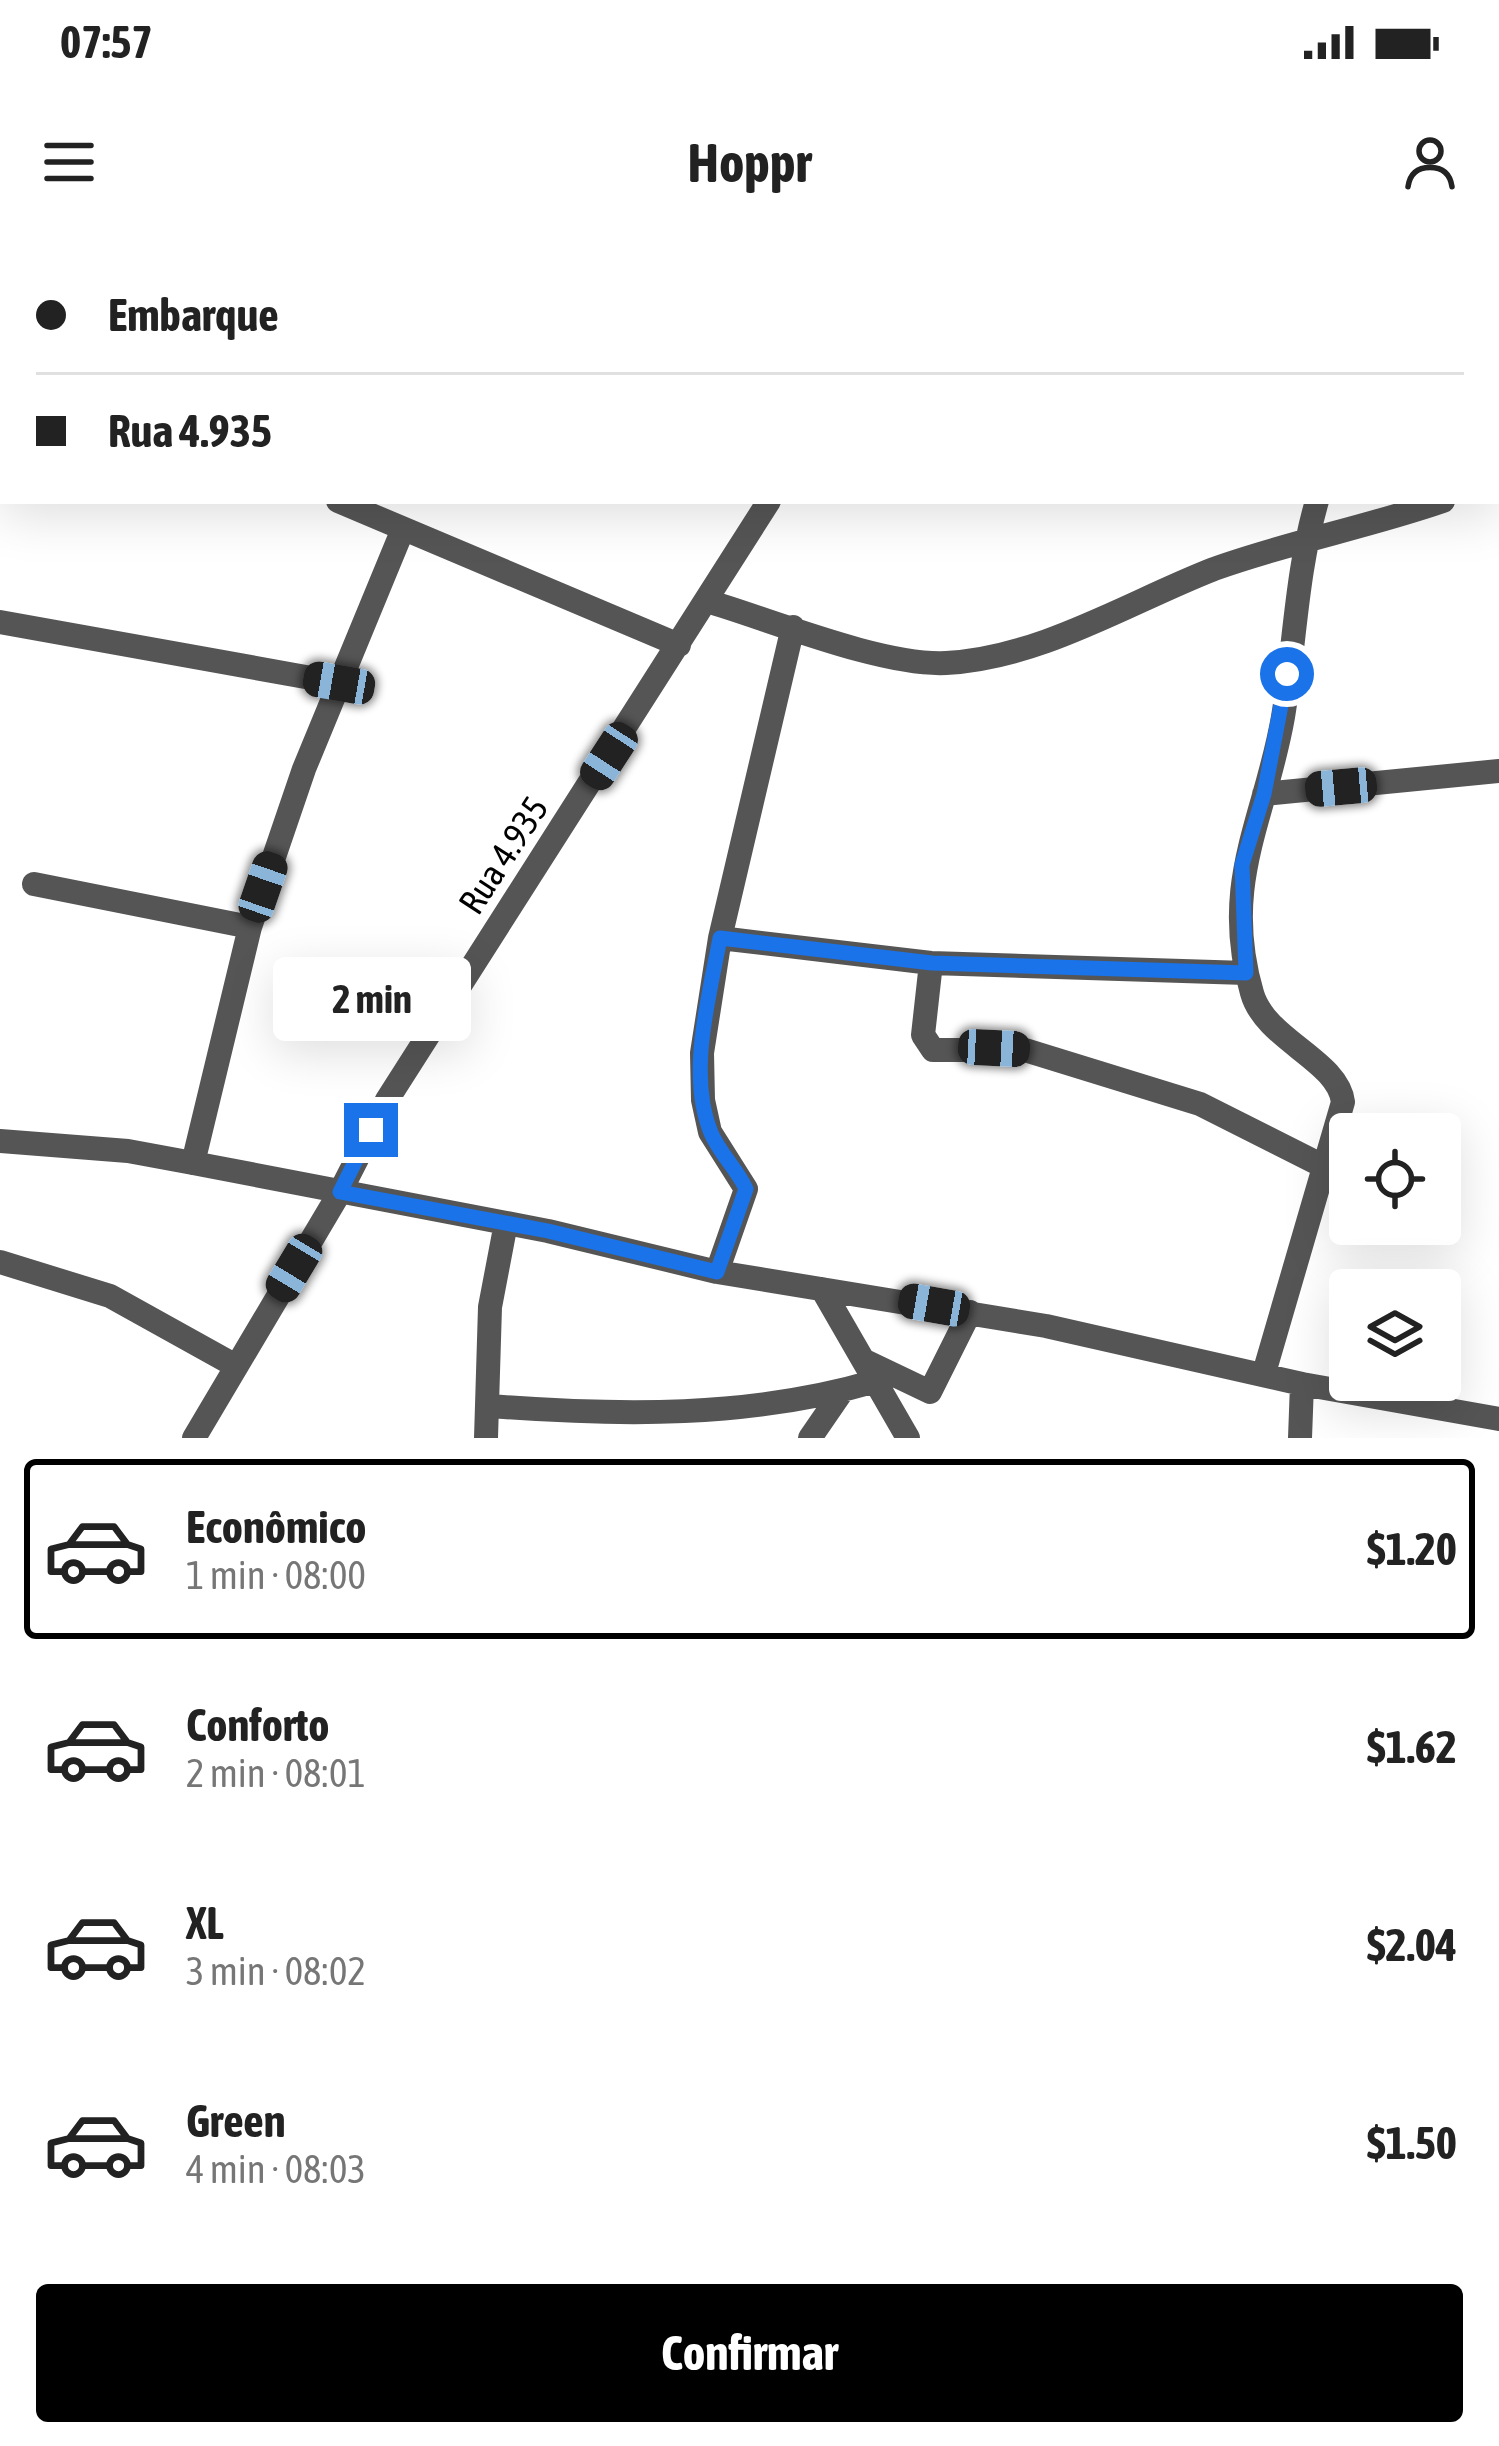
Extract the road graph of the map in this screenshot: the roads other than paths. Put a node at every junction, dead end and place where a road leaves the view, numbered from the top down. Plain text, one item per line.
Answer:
1 (345, 504) edge
2 (768, 504) edge
3 (1317, 504) edge
4 (1433, 504) edge
5 (403, 529) junction
6 (1305, 543) junction
7 (707, 601) junction
8 (0, 622) edge
9 (793, 627) junction
10 (679, 645) junction
11 (339, 683) junction
12 (1499, 771) edge
13 (1264, 794) junction
14 (34, 884) dead end
15 (250, 927) junction
16 (720, 938) junction
17 (932, 963) junction
18 (1246, 973) junction
19 (0, 1141) edge
20 (193, 1163) junction
21 (1325, 1167) junction
22 (340, 1192) junction
23 (506, 1223) junction
24 (0, 1262) edge
25 (717, 1272) junction
26 (822, 1289) junction
27 (970, 1312) junction
28 (236, 1366) junction
29 (870, 1370) junction
30 (1264, 1373) junction
31 (1302, 1384) junction
32 (843, 1390) junction
33 (490, 1406) junction
34 (1499, 1419) edge
35 (194, 1438) edge
36 (486, 1438) edge
37 (810, 1438) edge
38 (908, 1438) edge
39 (1300, 1438) edge

1 - 5 street
2 - 7 street, Rua 4.935
3 - 6 street
4 - 6 street
5 - 10 street
5 - 11 street
6 - 9 street
6 - 13 street
7 - 9 street
7 - 10 street, Rua 4.935
8 - 11 street
9 - 16 street
10 - 22 street, Rua 4.935
11 - 15 street
12 - 13 street
13 - 18 street
14 - 15 street
15 - 20 street
16 - 17 street
16 - 25 street
17 - 18 street
17 - 21 street
18 - 21 street
19 - 20 street
20 - 22 street
21 - 30 street
22 - 23 street
22 - 28 street, Rua 4.935
23 - 25 street
23 - 33 street
24 - 28 street
25 - 26 street
26 - 27 street
26 - 29 street
27 - 29 street
27 - 30 street
28 - 35 street, Rua 4.935
29 - 32 street
29 - 38 street
30 - 31 street
31 - 34 street
31 - 39 street
32 - 33 street
32 - 37 street
33 - 36 street

